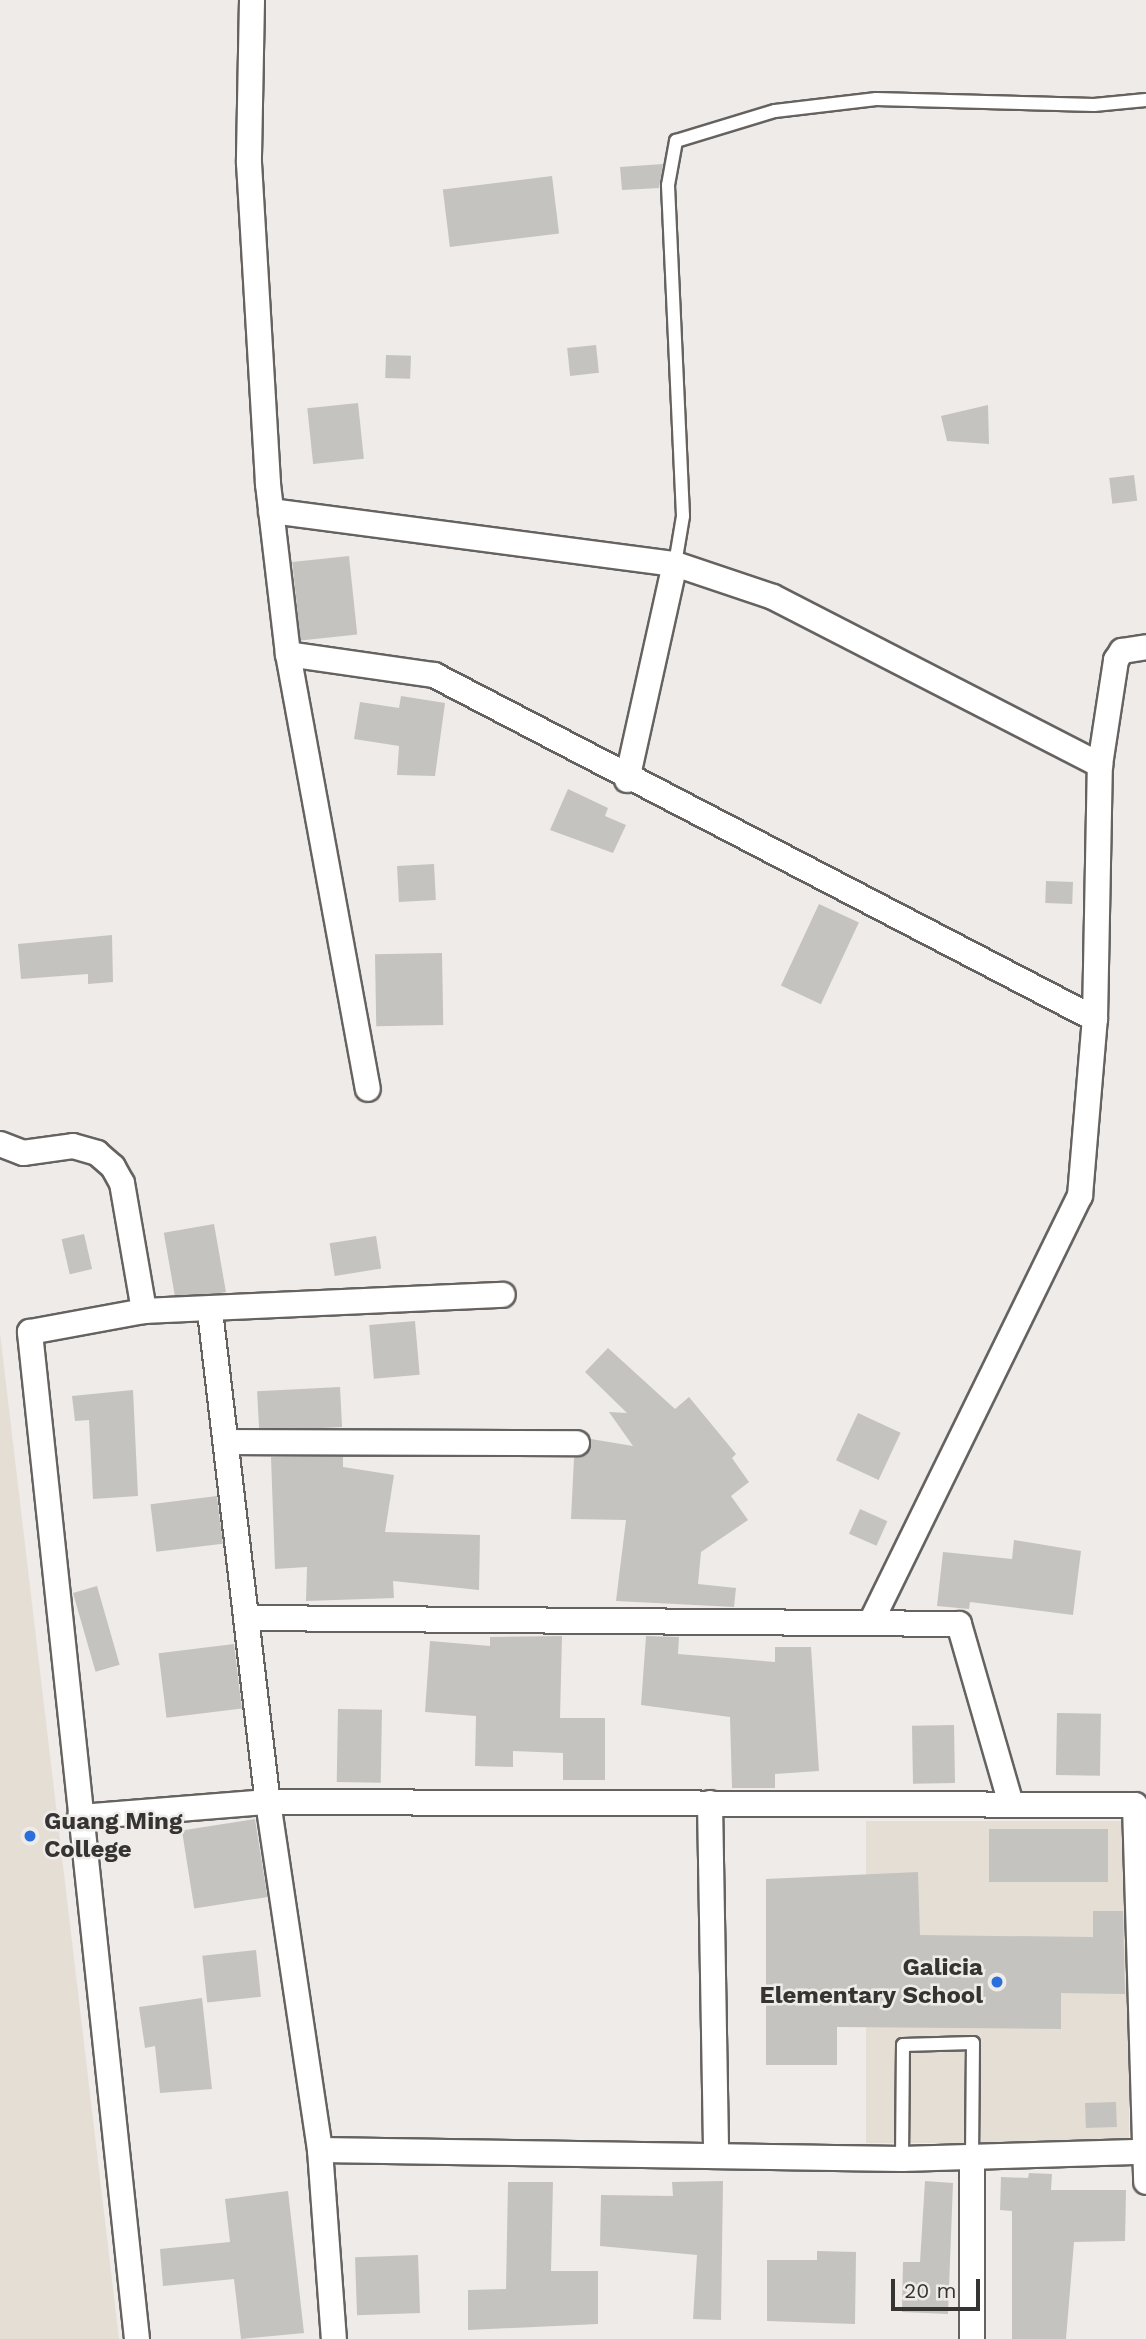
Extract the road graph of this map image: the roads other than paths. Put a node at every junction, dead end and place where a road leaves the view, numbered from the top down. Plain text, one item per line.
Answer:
1 (252, 0) edge
2 (1146, 100) edge
3 (271, 511) junction
4 (675, 564) junction
5 (1146, 647) edge
6 (288, 654) junction
7 (1100, 765) junction
8 (627, 780) junction
9 (1095, 1019) junction
10 (368, 1089) dead end
11 (0, 1144) edge
12 (503, 1295) dead end
13 (144, 1311) junction
14 (210, 1311) junction
15 (226, 1441) junction
16 (577, 1443) dead end
17 (246, 1618) junction
18 (871, 1622) junction
19 (268, 1802) junction
20 (710, 1803) junction
21 (1011, 1804) junction
22 (80, 1817) junction
23 (320, 2150) junction
24 (1143, 2152) junction
25 (716, 2156) junction
26 (972, 2158) junction
27 (902, 2159) junction
28 (1146, 2182) edge
29 (137, 2339) edge
30 (334, 2339) edge
31 (972, 2339) edge

1 - 3 street
2 - 4 lane
3 - 4 street
3 - 6 street
4 - 7 street
4 - 8 street
5 - 7 street
6 - 8 street
6 - 10 street
7 - 9 street
8 - 9 street
9 - 18 street
11 - 13 street
12 - 14 street
13 - 14 street
13 - 22 street
14 - 15 street
15 - 16 street
15 - 17 street
17 - 18 street
17 - 19 street
18 - 21 street
19 - 20 street
19 - 22 street
19 - 23 street
20 - 21 street
20 - 25 street
21 - 24 street
22 - 29 street
23 - 25 street
23 - 30 street
24 - 26 street
24 - 28 street
25 - 27 street
26 - 27 street
26 - 27 lane
26 - 31 street

